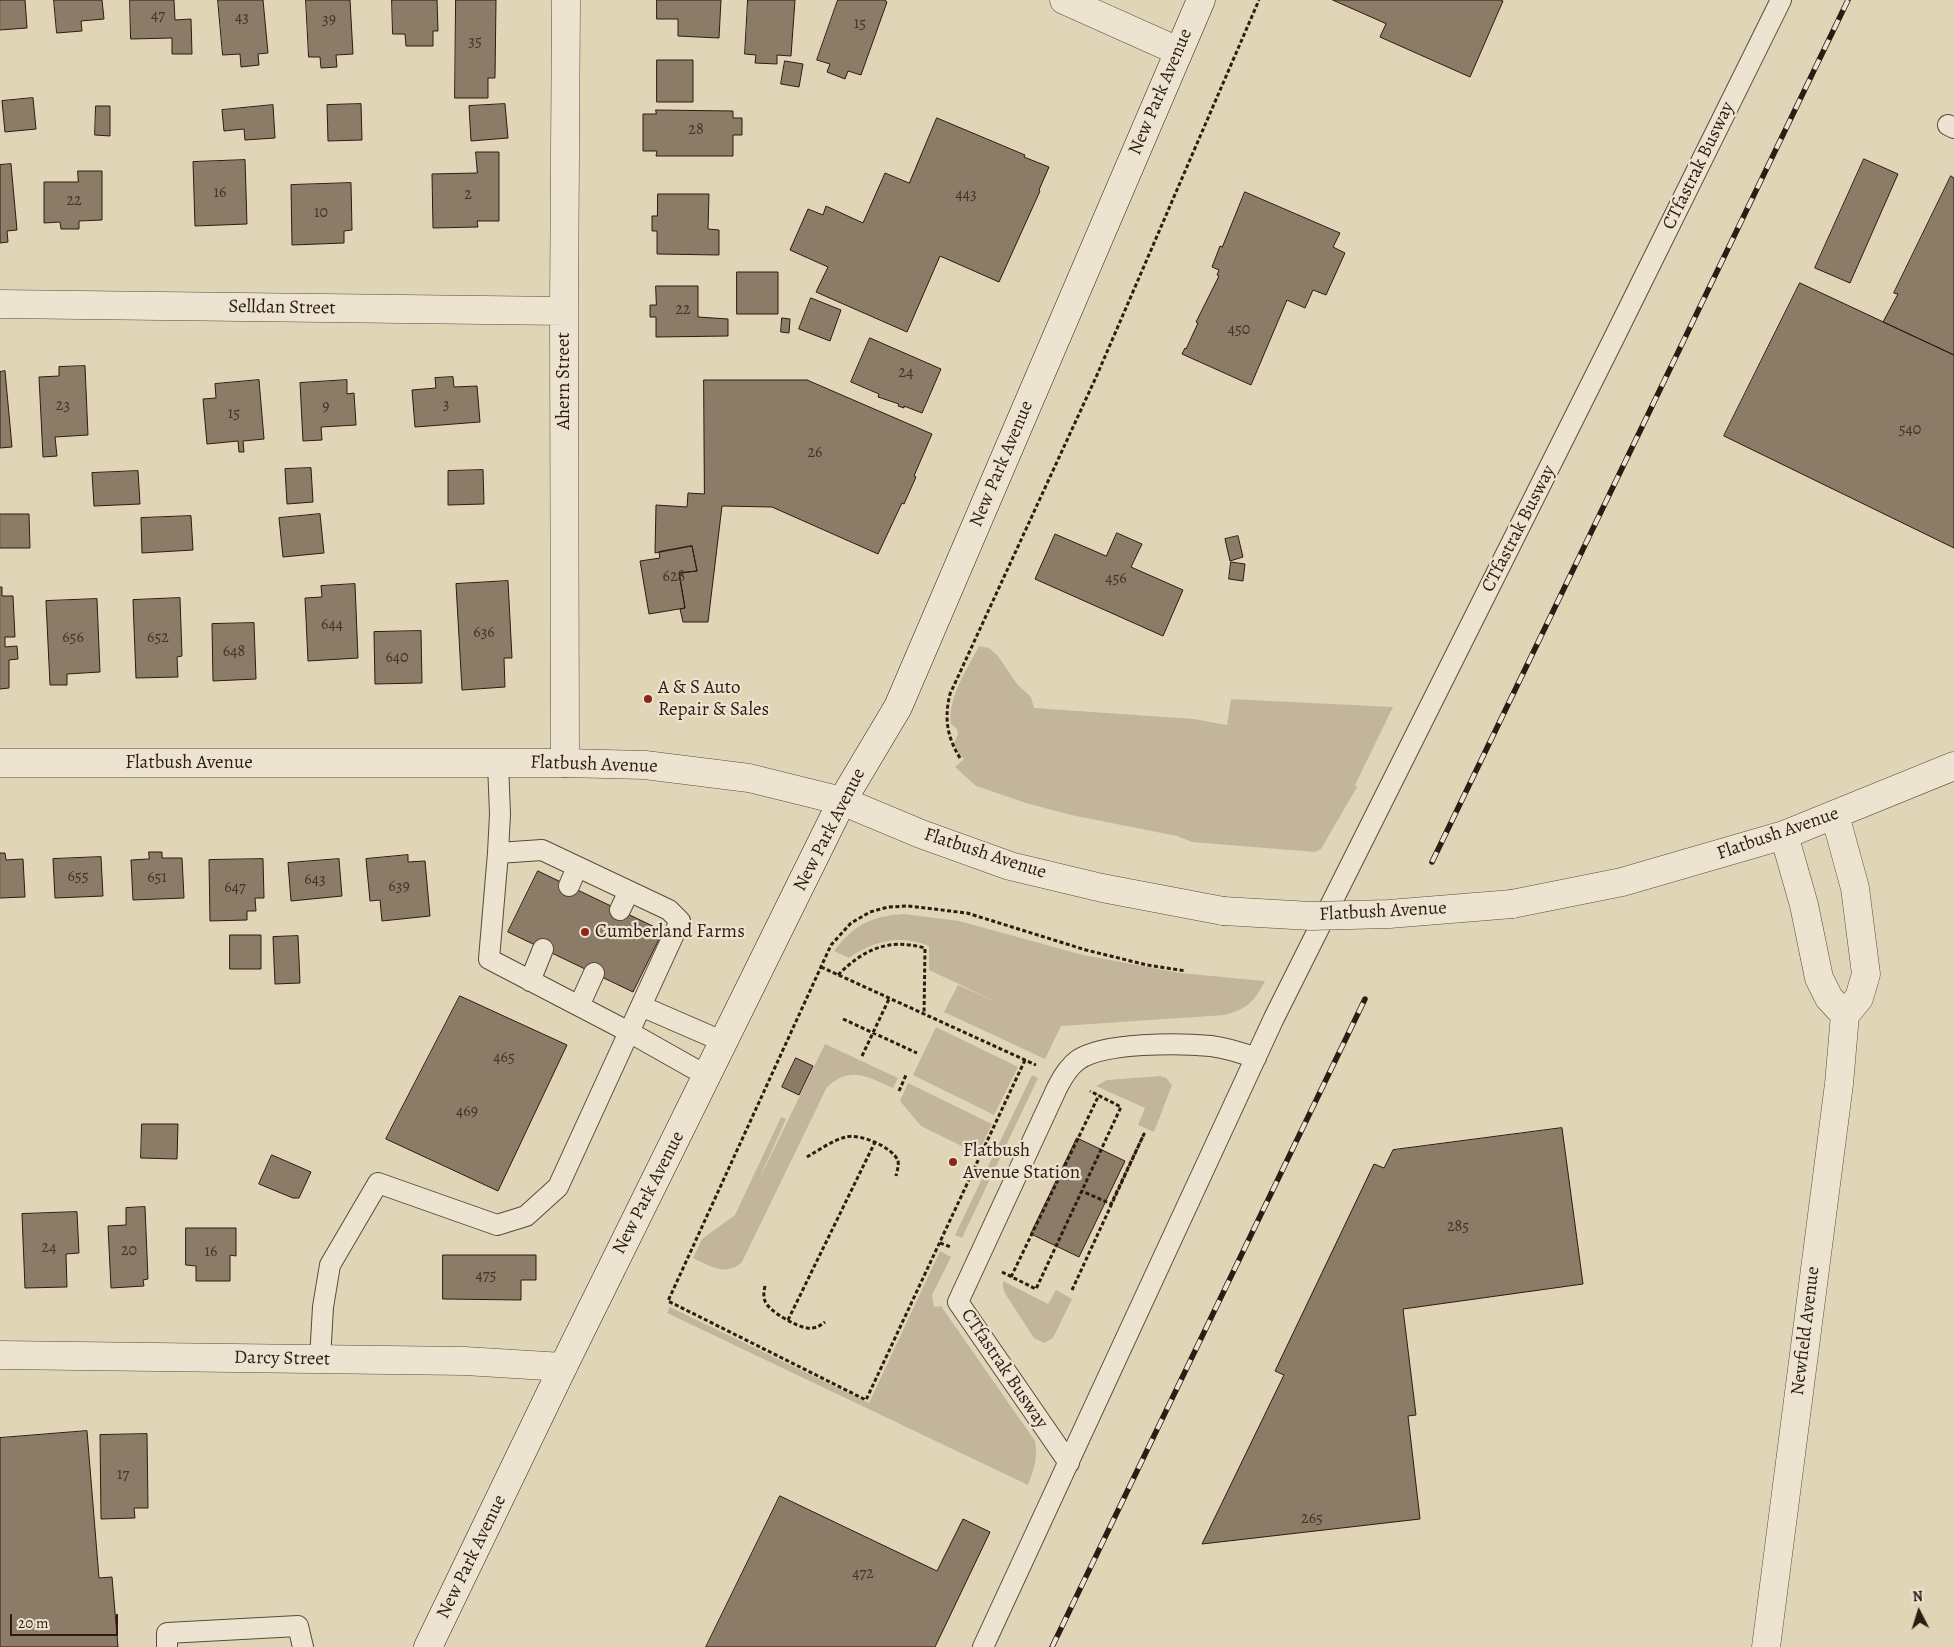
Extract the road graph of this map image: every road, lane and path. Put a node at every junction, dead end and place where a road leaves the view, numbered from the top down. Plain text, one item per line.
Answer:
1 (566, 0) edge
2 (1064, 0) edge
3 (1201, 0) edge
4 (1259, 0) edge
5 (1781, 0) edge
6 (1178, 51) junction
7 (0, 304) edge
8 (564, 311) junction
9 (960, 758) dead end
10 (0, 763) edge
11 (498, 763) junction
12 (565, 763) junction
13 (1954, 766) edge
14 (842, 801) junction
15 (1835, 815) junction
16 (1784, 834) junction
17 (498, 853) junction
18 (577, 867) junction
19 (569, 886) dead end
20 (629, 891) junction
21 (620, 910) dead end
22 (543, 949) dead end
23 (821, 967) junction
24 (1186, 971) dead end
25 (594, 973) dead end
26 (838, 975) junction
27 (530, 981) junction
28 (889, 999) junction
29 (579, 1006) junction
30 (641, 1006) junction
31 (924, 1015) junction
32 (1845, 1015) junction
33 (843, 1019) dead end
34 (629, 1032) junction
35 (873, 1032) junction
36 (724, 1042) junction
37 (917, 1053) dead end
38 (862, 1056) dead end
39 (1256, 1058) junction
40 (1025, 1060) junction
41 (1042, 1068) dead end
42 (906, 1075) dead end
43 (707, 1076) junction
44 (899, 1091) dead end
45 (1090, 1091) dead end
46 (1099, 1096) junction
47 (875, 1142) junction
48 (808, 1157) dead end
49 (896, 1176) dead end
50 (1082, 1191) junction
51 (1000, 1271) dead end
52 (1011, 1277) junction
53 (765, 1286) dead end
54 (1072, 1290) dead end
55 (788, 1320) junction
56 (826, 1322) dead end
57 (0, 1355) edge
58 (320, 1359) junction
59 (563, 1368) junction
60 (1069, 1463) junction
61 (167, 1647) edge
62 (303, 1647) edge
63 (428, 1647) edge
64 (983, 1647) edge
65 (1766, 1647) edge

1 - 8 street, Ahern Street
2 - 6 street
3 - 6 street, New Park Avenue
4 - 9 path
5 - 39 lane, CTfastrak Busway
6 - 14 street, New Park Avenue
7 - 8 street, Selldan Street
8 - 12 street, Ahern Street
10 - 11 street, Flatbush Avenue
11 - 12 street, Flatbush Avenue
11 - 17 lane
12 - 14 street, Flatbush Avenue
13 - 15 street, Flatbush Avenue
14 - 16 street, Flatbush Avenue, bridge
14 - 36 street, New Park Avenue
15 - 16 street, Flatbush Avenue
15 - 32 street
16 - 32 street
17 - 18 lane
17 - 27 lane
18 - 19 lane
18 - 20 lane
20 - 21 lane
20 - 30 lane
22 - 27 lane
23 - 24 path
23 - 26 path
23 - 40 path
25 - 29 lane
26 - 28 path
26 - 31 path
27 - 29 lane
28 - 31 path
28 - 35 path
29 - 34 lane
30 - 34 lane
30 - 36 lane
31 - 40 path
32 - 65 street, Newfield Avenue
33 - 35 path
34 - 43 lane
34 - 58 lane
35 - 37 path
35 - 38 path
36 - 43 street, New Park Avenue
39 - 60 lane, CTfastrak Busway
39 - 60 lane, CTfastrak Busway
40 - 41 path
42 - 44 path
43 - 59 street, New Park Avenue
45 - 46 path
46 - 50 path
46 - 52 path
47 - 48 path
47 - 49 path
47 - 55 path
50 - 52 path
50 - 54 path
51 - 52 path
53 - 55 path
55 - 56 path
57 - 58 street, Darcy Street
58 - 59 street, Darcy Street
59 - 63 street, New Park Avenue
60 - 64 lane, CTfastrak Busway
61 - 62 lane

